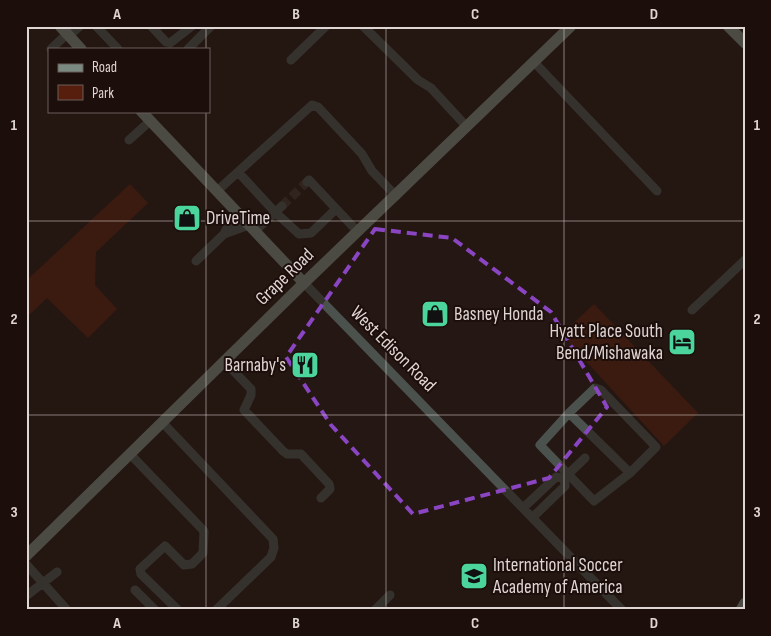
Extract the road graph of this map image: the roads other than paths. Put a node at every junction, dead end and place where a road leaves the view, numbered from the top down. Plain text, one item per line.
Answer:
1 (80, 26) edge
2 (96, 26) edge
3 (151, 26) edge
4 (192, 26) edge
5 (211, 26) edge
6 (326, 26) edge
7 (363, 26) edge
8 (572, 26) edge
9 (728, 26) edge
10 (65, 32) edge
11 (745, 43) edge
12 (51, 48) edge
13 (80, 48) edge
14 (117, 48) edge
15 (189, 48) edge
16 (291, 60) dead end
17 (534, 62) junction
18 (142, 112) edge
19 (150, 121) junction
20 (467, 127) junction
21 (129, 140) dead end
22 (238, 172) junction
23 (307, 182) dead end
24 (217, 191) junction
25 (657, 191) dead end
26 (396, 196) junction
27 (278, 209) junction
28 (336, 209) junction
29 (235, 210) junction
30 (252, 228) junction
31 (358, 232) junction
32 (224, 234) junction
33 (745, 260) edge
34 (196, 261) dead end
35 (304, 283) junction
36 (692, 310) dead end
37 (224, 361) junction
38 (569, 413) junction
39 (162, 422) junction
40 (130, 454) junction
41 (585, 458) dead end
42 (630, 474) junction
43 (566, 476) junction
44 (321, 498) dead end
45 (524, 508) junction
46 (533, 517) junction
47 (26, 556) edge
48 (26, 564) edge
49 (57, 572) dead end
50 (42, 584) junction
51 (135, 590) dead end
52 (390, 595) dead end
53 (26, 596) edge
54 (745, 603) edge
55 (153, 609) edge
56 (67, 610) edge
57 (178, 610) edge
58 (216, 610) edge
59 (375, 610) edge
60 (622, 610) edge
61 (741, 610) edge

1 - 10 street
2 - 14 street
3 - 4 street
5 - 15 street
6 - 16 street
7 - 20 street
8 - 17 main road, Grape Road
9 - 11 main road
10 - 12 street
10 - 13 main road
17 - 20 main road, Grape Road
17 - 25 street
18 - 19 main road, West Edison Road
19 - 21 street
19 - 24 main road, West Edison Road
20 - 26 main road, Grape Road
22 - 24 street
22 - 26 street
22 - 27 street
23 - 28 street
24 - 29 main road, West Edison Road
26 - 31 main road, Grape Road
27 - 28 street
27 - 30 street
28 - 31 street
29 - 30 main road, West Edison Road
29 - 32 street
30 - 32 street
30 - 35 main road, West Edison Road
31 - 35 main road, Grape Road
32 - 34 street
33 - 36 street
35 - 37 main road, Grape Road
35 - 45 street, West Edison Road
37 - 39 main road, Grape Road
37 - 44 street
38 - 42 street
38 - 42 street
38 - 43 street
39 - 40 main road, Grape Road
39 - 58 street
40 - 47 main road, Grape Road
40 - 57 street
41 - 43 street
42 - 43 street
43 - 45 street
43 - 46 street
45 - 46 street, West Edison Road
46 - 60 street, West Edison Road
48 - 50 street
49 - 50 street
50 - 53 street
50 - 56 street
51 - 55 street
52 - 59 street
54 - 61 main road

